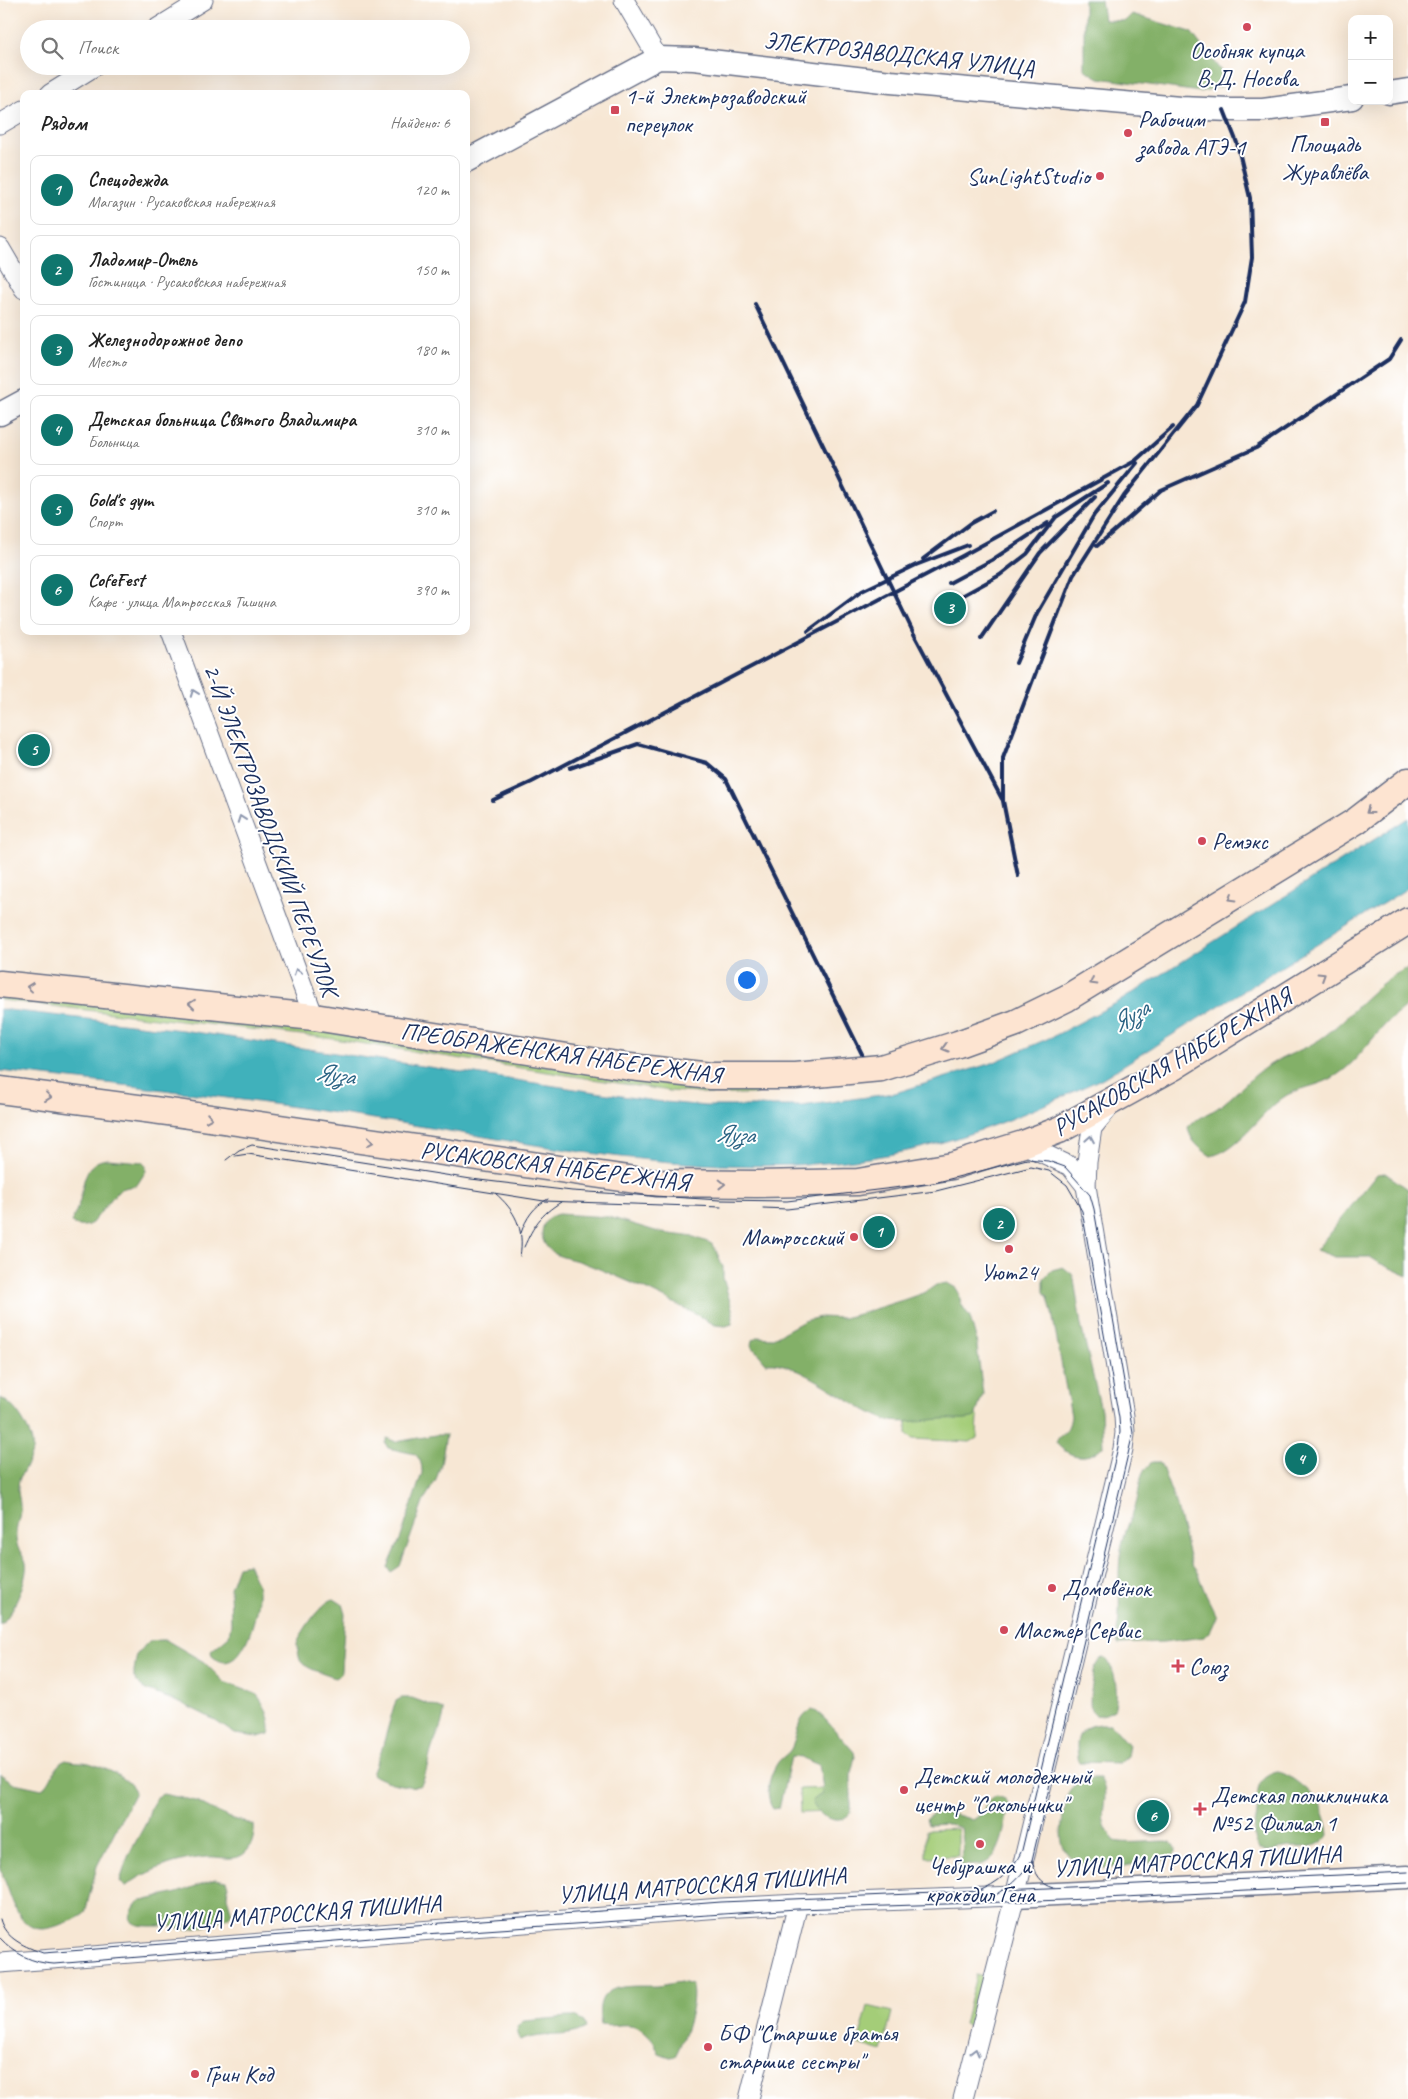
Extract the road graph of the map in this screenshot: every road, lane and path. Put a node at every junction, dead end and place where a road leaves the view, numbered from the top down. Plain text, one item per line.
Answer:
1 (203, 0) edge
2 (624, 0) edge
3 (171, 20) edge
4 (658, 58) junction
5 (81, 75) edge
6 (56, 90) edge
7 (1408, 90) edge
8 (1393, 92) edge
9 (1348, 99) edge
10 (20, 112) edge
11 (0, 124) edge
12 (470, 159) edge
13 (0, 248) edge
14 (20, 282) edge
15 (20, 403) edge
16 (0, 414) edge
17 (172, 635) edge
18 (1408, 781) edge
19 (1408, 921) edge
20 (0, 984) edge
21 (314, 1017) junction
22 (0, 1090) edge
23 (1115, 1100) junction
24 (1023, 1144) junction
25 (1086, 1186) junction
26 (1408, 1877) edge
27 (1015, 1896) junction
28 (798, 1904) junction
29 (0, 1963) edge
30 (749, 2099) edge
31 (963, 2099) edge

1 - 3 street
2 - 4 street
4 - 9 street, ЭЛЕКТРОЗАВОДСКАЯ УЛИЦА
4 - 12 street, ЭЛЕКТРОЗАВОДСКАЯ УЛИЦА
5 - 6 street
7 - 8 street
10 - 11 street
13 - 14 street
15 - 16 street
21 -> 17 street, 2-Й ЭЛЕКТРОЗАВОДСКИЙ ПЕРЕУЛОК
18 -> 21 main road, ПРЕОБРАЖЕНСКАЯ НАБЕРЕЖНАЯ
23 -> 19 main road, РУСАКОВСКАЯ НАБЕРЕЖНАЯ
21 -> 20 main road, ПРЕОБРАЖЕНСКАЯ НАБЕРЕЖНАЯ
22 -> 24 main road, РУСАКОВСКАЯ НАБЕРЕЖНАЯ
23 - 24 main road, РУСАКОВСКАЯ НАБЕРЕЖНАЯ
25 -> 23 street
24 - 25 street
25 - 27 street
26 - 27 street, УЛИЦА МАТРОССКАЯ ТИШИНА
27 - 28 street, УЛИЦА МАТРОССКАЯ ТИШИНА
31 -> 27 street
28 - 29 street, УЛИЦА МАТРОССКАЯ ТИШИНА
28 - 30 street

